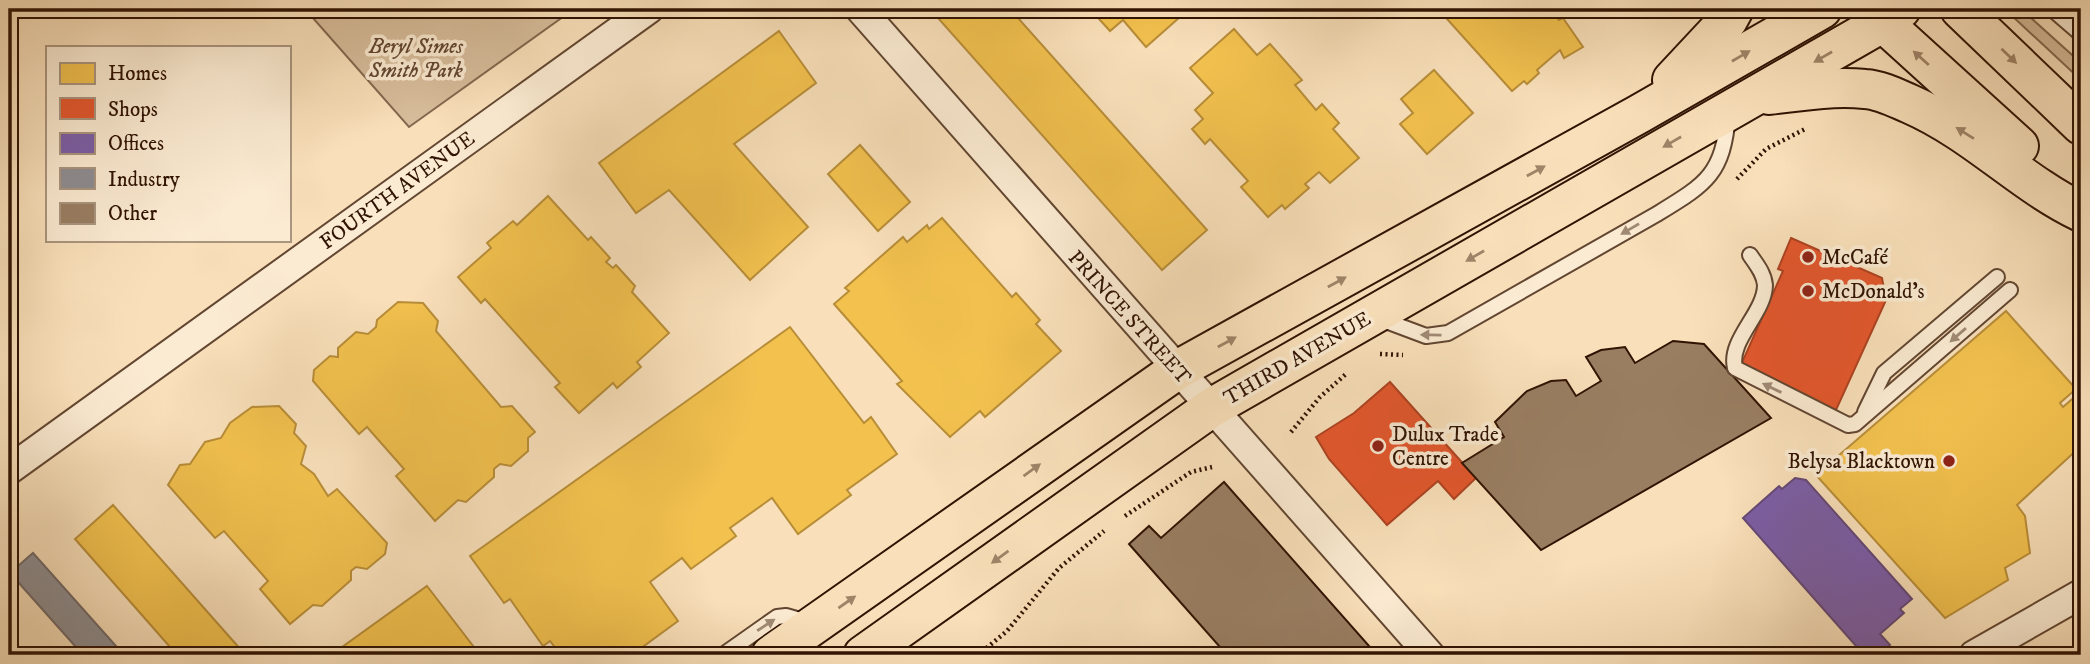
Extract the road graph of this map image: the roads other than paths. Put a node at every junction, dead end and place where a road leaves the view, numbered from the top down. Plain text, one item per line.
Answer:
1 (649, 9) edge
2 (860, 9) edge
3 (1734, 9) edge
4 (1822, 9) edge
5 (1960, 9) edge
6 (2052, 9) edge
7 (1884, 14) edge
8 (2081, 34) edge
9 (1741, 103) junction
10 (1639, 114) junction
11 (2081, 125) edge
12 (2081, 202) edge
13 (2081, 212) edge
14 (1750, 255) dead end
15 (1997, 277) dead end
16 (2010, 290) dead end
17 (1372, 315) junction
18 (1177, 370) junction
19 (1211, 408) junction
20 (1863, 417) junction
21 (9, 470) edge
22 (2081, 594) edge
23 (814, 625) junction
24 (723, 655) edge
25 (771, 655) edge
26 (863, 655) edge
27 (1430, 655) edge
28 (1974, 655) edge

1 - 21 street, FOURTH AVENUE
2 - 18 street, PRINCE STREET
3 - 10 main road
10 -> 4 main road
5 -> 11 main road
6 - 8 lane
7 -> 9 main road, THIRD AVENUE
12 -> 7 main road
13 -> 9 main road, THIRD AVENUE
9 -> 17 main road, THIRD AVENUE
9 -> 17 lane
18 -> 10 main road
20 -> 14 lane
15 - 20 lane
16 -> 20 lane
17 - 19 main road, THIRD AVENUE
18 - 19 street, PRINCE STREET
23 -> 18 main road
19 -> 26 main road, THIRD AVENUE
19 - 27 street, PRINCE STREET
22 - 28 street
24 -> 23 lane
23 - 25 main road

